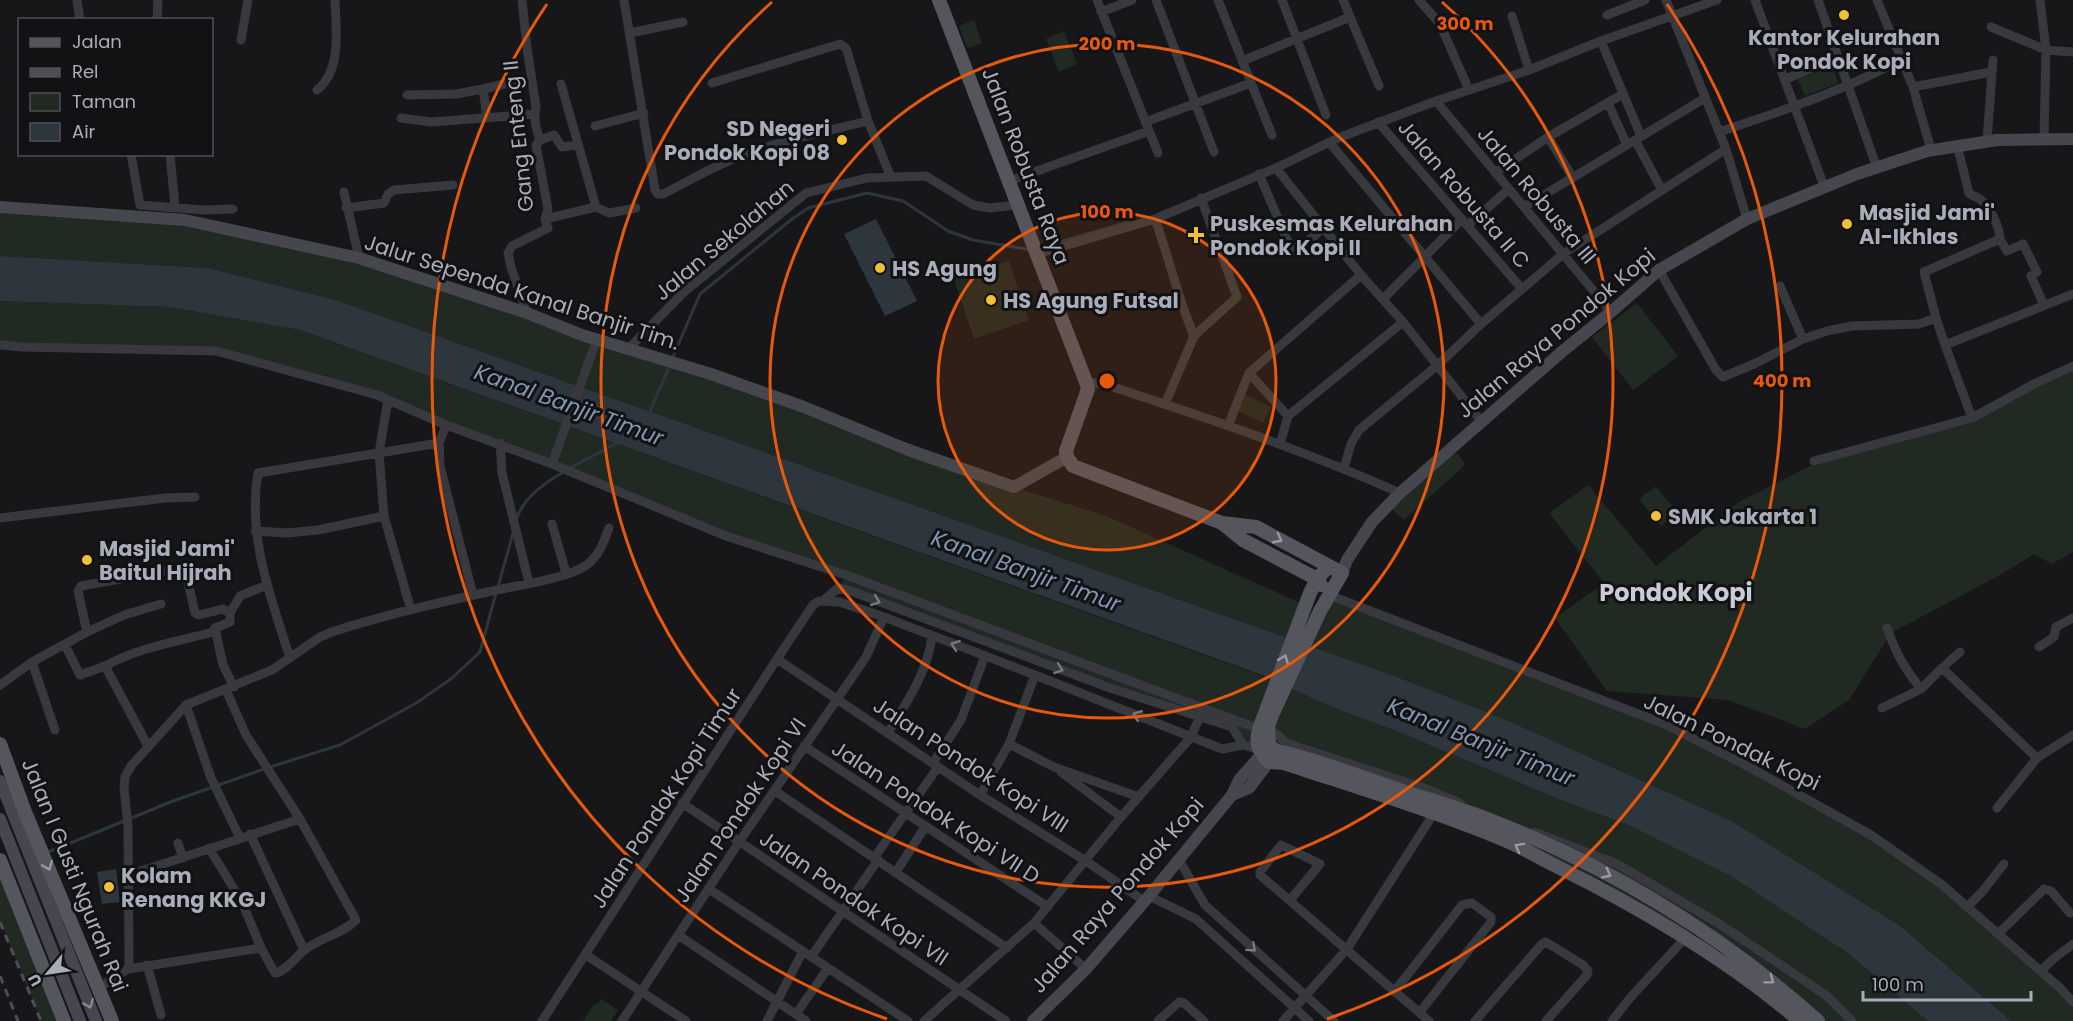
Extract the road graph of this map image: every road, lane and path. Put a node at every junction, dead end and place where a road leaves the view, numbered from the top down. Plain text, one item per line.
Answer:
1 (77, 0) edge
2 (158, 0) edge
3 (248, 0) edge
4 (335, 0) edge
5 (522, 0) edge
6 (624, 0) edge
7 (939, 0) edge
8 (1097, 0) edge
9 (1132, 0) edge
10 (1156, 0) edge
11 (1218, 0) edge
12 (1282, 0) edge
13 (1343, 0) edge
14 (1419, 0) edge
15 (1645, 0) edge
16 (1666, 0) edge
17 (1717, 0) edge
18 (1755, 0) edge
19 (1818, 0) edge
20 (1876, 0) edge
21 (2040, 0) edge
22 (1101, 12) junction
23 (1607, 15) dead end
24 (1672, 15) junction
25 (1512, 16) dead end
26 (1350, 17) junction
27 (80, 18) edge
28 (158, 18) edge
29 (683, 22) dead end
30 (1991, 27) dead end
31 (630, 33) junction
32 (1297, 38) junction
33 (241, 40) dead end
34 (1601, 41) junction
35 (2046, 50) junction
36 (2073, 52) edge
37 (1837, 57) junction
38 (1902, 58) junction
39 (1993, 60) dead end
40 (1242, 61) junction
41 (1529, 70) junction
42 (1991, 72) junction
43 (1786, 79) junction
44 (532, 81) junction
45 (712, 83) dead end
46 (1251, 83) junction
47 (561, 84) dead end
48 (1379, 86) dead end
49 (1847, 86) junction
50 (1913, 87) junction
51 (483, 89) junction
52 (317, 90) dead end
53 (1469, 90) junction
54 (1623, 94) junction
55 (407, 95) dead end
56 (1705, 98) junction
57 (1436, 101) junction
58 (1608, 103) junction
59 (1196, 104) junction
60 (1795, 107) junction
61 (644, 113) junction
62 (535, 114) junction
63 (1326, 115) dead end
64 (488, 117) junction
65 (401, 118) dead end
66 (868, 122) junction
67 (1378, 122) junction
68 (596, 126) dead end
69 (1147, 126) junction
70 (1719, 132) junction
71 (1272, 135) dead end
72 (1548, 137) junction
73 (2044, 138) junction
74 (2073, 139) edge
75 (540, 140) junction
76 (1634, 140) junction
77 (1988, 141) junction
78 (1329, 142) junction
79 (577, 145) junction
80 (1957, 145) junction
81 (1726, 149) junction
82 (1931, 150) junction
83 (1214, 152) dead end
84 (1158, 153) dead end
85 (131, 156) edge
86 (170, 156) edge
87 (1276, 168) junction
88 (1877, 168) junction
89 (1495, 173) junction
90 (1259, 174) junction
91 (890, 176) junction
92 (1573, 178) junction
93 (1009, 181) junction
94 (453, 185) dead end
95 (1824, 186) junction
96 (1509, 189) junction
97 (1662, 190) junction
98 (344, 192) dead end
99 (1201, 198) junction
100 (1018, 205) junction
101 (0, 207) edge
102 (175, 207) junction
103 (596, 207) junction
104 (1524, 207) junction
105 (346, 208) junction
106 (636, 208) dead end
107 (233, 209) dead end
108 (545, 219) junction
109 (1155, 219) junction
110 (1747, 219) junction
111 (1465, 222) junction
112 (1323, 228) junction
113 (2000, 239) junction
114 (1035, 249) junction
115 (1563, 254) junction
116 (1426, 257) junction
117 (359, 258) junction
118 (1659, 270) junction
119 (1361, 275) junction
120 (1780, 286) dead end
121 (1522, 289) junction
122 (2073, 294) edge
123 (1384, 298) junction
124 (2044, 305) junction
125 (1611, 312) junction
126 (527, 313) junction
127 (1936, 318) junction
128 (1403, 322) junction
129 (1481, 324) junction
130 (1194, 336) junction
131 (1803, 339) junction
132 (596, 344) junction
133 (0, 345) edge
134 (1945, 345) junction
135 (628, 348) junction
136 (1438, 365) junction
137 (2073, 366) edge
138 (1249, 373) junction
139 (1086, 382) junction
140 (388, 400) junction
141 (1165, 404) junction
142 (1288, 416) junction
143 (1972, 418) junction
144 (1481, 421) junction
145 (446, 424) junction
146 (1228, 426) junction
147 (440, 443) junction
148 (500, 443) junction
149 (1280, 444) junction
150 (379, 453) junction
151 (1067, 457) junction
152 (1814, 461) dead end
153 (552, 464) junction
154 (1344, 468) junction
155 (1401, 492) junction
156 (195, 497) dead end
157 (384, 516) junction
158 (0, 518) edge
159 (1222, 523) junction
160 (552, 524) dead end
161 (609, 528) dead end
162 (255, 531) junction
163 (1347, 560) junction
164 (1329, 566) junction
165 (566, 573) junction
166 (1342, 573) junction
167 (1317, 579) junction
168 (528, 583) junction
169 (267, 585) junction
170 (473, 595) junction
171 (1329, 595) junction
172 (824, 600) junction
173 (161, 603) dead end
174 (411, 610) junction
175 (230, 613) junction
176 (884, 617) junction
177 (2073, 618) edge
178 (215, 628) junction
179 (1887, 628) dead end
180 (87, 632) junction
181 (932, 636) junction
182 (65, 645) junction
183 (2039, 647) dead end
184 (1960, 651) dead end
185 (985, 656) junction
186 (290, 658) junction
187 (777, 659) junction
188 (32, 662) junction
189 (105, 666) junction
190 (1942, 668) junction
191 (1035, 675) junction
192 (0, 685) edge
193 (230, 689) junction
194 (1921, 689) junction
195 (836, 699) junction
196 (186, 705) junction
197 (1882, 708) dead end
198 (1200, 716) junction
199 (1268, 718) junction
200 (1251, 726) dead end
201 (55, 730) dead end
202 (888, 733) junction
203 (2073, 735) edge
204 (1191, 737) junction
205 (0, 744) edge
206 (1009, 744) junction
207 (1243, 745) junction
208 (147, 746) junction
209 (804, 747) junction
210 (1267, 752) junction
211 (2037, 758) junction
212 (936, 765) junction
213 (1054, 766) junction
214 (1089, 778) junction
215 (0, 781) edge
216 (1083, 788) junction
217 (775, 791) junction
218 (980, 795) junction
219 (1139, 797) junction
220 (682, 803) junction
221 (1997, 808) dead end
222 (904, 813) junction
223 (1434, 813) junction
224 (1121, 817) junction
225 (0, 819) edge
226 (300, 819) junction
227 (925, 827) junction
228 (245, 836) junction
229 (740, 842) junction
230 (178, 843) dead end
231 (1549, 846) junction
232 (209, 848) junction
233 (183, 858) junction
234 (876, 859) junction
235 (1179, 860) junction
236 (1542, 860) junction
237 (0, 861) edge
238 (1086, 861) junction
239 (2004, 864) dead end
240 (896, 872) junction
241 (129, 875) junction
242 (709, 889) junction
243 (37, 893) junction
244 (1147, 899) junction
245 (1290, 900) junction
246 (1206, 905) junction
247 (1048, 907) junction
248 (1967, 907) junction
249 (843, 911) junction
250 (2072, 913) edge
251 (1189, 916) junction
252 (1198, 921) junction
253 (1034, 923) junction
254 (1697, 927) junction
255 (1998, 934) junction
256 (678, 935) junction
257 (1686, 937) junction
258 (2073, 944) edge
259 (261, 948) junction
260 (1007, 948) junction
261 (1347, 949) junction
262 (304, 950) junction
263 (807, 954) junction
264 (586, 955) junction
265 (147, 965) junction
266 (828, 968) junction
267 (128, 969) junction
268 (1086, 969) junction
269 (2041, 971) junction
270 (99, 988) junction
271 (957, 989) junction
272 (641, 992) junction
273 (1394, 992) junction
274 (1305, 996) junction
275 (776, 1001) junction
276 (2073, 1002) edge
277 (1295, 1008) junction
278 (1420, 1012) junction
279 (795, 1014) junction
280 (160, 1016) dead end
281 (64, 1021) edge
282 (80, 1021) edge
283 (96, 1021) edge
284 (112, 1021) edge
285 (542, 1021) edge
286 (622, 1021) edge
287 (686, 1021) edge
288 (767, 1021) edge
289 (806, 1021) edge
290 (908, 1021) edge
291 (924, 1021) edge
292 (1006, 1021) edge
293 (1033, 1021) edge
294 (1158, 1021) edge
295 (1204, 1021) edge
296 (1284, 1021) edge
297 (1309, 1021) edge
298 (1334, 1021) edge
299 (1429, 1021) edge
300 (1475, 1021) edge
301 (1546, 1021) edge
302 (1612, 1021) edge
303 (1800, 1021) edge
304 (1818, 1021) edge
305 (1852, 1021) edge

1 - 27 street
2 - 28 street
3 - 33 street
4 - 52 street
5 - 44 street, Gang Enteng II
6 - 31 street
7 - 93 main road, Jalan Robusta Raya
8 - 22 street
9 - 22 street
10 - 59 street
11 - 40 street
12 - 32 street
13 - 26 street
14 - 53 street
15 - 23 street
16 - 24 street
17 - 24 street
18 - 43 street
19 - 37 street
20 - 38 street
21 - 35 street
22 - 69 street
24 - 34 street
24 - 56 street
25 - 41 street
26 - 32 street
26 - 48 street
29 - 31 street
30 - 35 street
31 - 61 street
32 - 40 street
32 - 63 street
34 - 41 street
34 - 54 street
35 - 36 street
35 - 73 street
37 - 43 street
37 - 49 street
38 - 49 street
38 - 50 street
39 - 42 street
40 - 46 street
41 - 53 street
42 - 50 street
42 - 77 street
43 - 60 street
44 - 51 street
44 - 62 street, Gang Enteng II
45 - 66 street
46 - 59 street
46 - 71 street
47 - 79 street
49 - 60 street
49 - 88 street
50 - 82 street
51 - 55 street
51 - 64 street
53 - 57 street
54 - 58 street
54 - 76 street
56 - 70 street
56 - 76 street
57 - 67 street
57 - 89 street, Jalan Robusta III
58 - 72 street
58 - 76 street
59 - 69 street
59 - 83 street
60 - 70 street
60 - 95 street
61 - 66 street
61 - 68 street
62 - 64 street
62 - 75 street, Gang Enteng II
64 - 65 street
66 - 91 street
67 - 78 street
67 - 111 street, Jalan Robusta II C
69 - 84 street
69 - 93 street
70 - 81 street
72 - 89 street
72 - 92 street
73 - 74 street, Jalan Raya Pondok Kopi
73 - 77 street, Jalan Raya Pondok Kopi
75 - 79 street
75 - 108 street, Gang Enteng II
76 - 92 street
76 - 97 street
77 - 80 street, Jalan Raya Pondok Kopi
78 - 87 street
78 - 116 street
79 - 103 street
80 - 82 street, Jalan Raya Pondok Kopi
80 - 113 street
81 - 97 street
81 - 110 street
82 - 88 street, Jalan Raya Pondok Kopi
85 - 102 street
86 - 102 street
87 - 90 street
87 - 112 street
88 - 95 street, Jalan Raya Pondok Kopi
89 - 96 street, Jalan Robusta III
90 - 99 street
90 - 112 street
91 - 100 street, Jalan Sekolahan
91 - 135 street, Jalan Sekolahan
92 - 104 street
93 - 100 main road, Jalan Robusta Raya
94 - 105 street
95 - 110 street, Jalan Raya Pondok Kopi
96 - 104 street, Jalan Robusta III
96 - 111 street
97 - 115 street
98 - 105 street
99 - 109 street
99 - 130 street
100 - 114 main road, Jalan Robusta Raya
101 - 117 street, Jalur Sependa Kanal Banjir Tim.
102 - 107 street
103 - 106 street
103 - 108 street
104 - 115 street, Jalan Robusta III
105 - 117 street
108 - 126 street, Gang Enteng II
109 - 114 street
109 - 130 street
110 - 118 street, Jalan Raya Pondok Kopi
111 - 116 street
111 - 121 street, Jalan Robusta II C
112 - 119 street
113 - 124 street
113 - 127 street
114 - 139 main road, Jalan Robusta Raya
115 - 121 street
115 - 125 street, Jalan Robusta III
116 - 123 street
116 - 129 street
117 - 126 street, Jalur Sependa Kanal Banjir Tim.
118 - 125 street, Jalan Raya Pondok Kopi
118 - 131 street
119 - 123 street
119 - 138 street
120 - 131 street
121 - 129 street
122 - 124 street
123 - 128 street
124 - 134 street
125 - 144 street, Jalan Raya Pondok Kopi
126 - 132 street, Jalur Sependa Kanal Banjir Tim.
127 - 131 street
127 - 134 street
128 - 136 street
128 - 142 street
129 - 136 street
130 - 141 street
132 - 135 street, Jalur Sependa Kanal Banjir Tim.
132 - 153 street
133 - 140 street
134 - 143 street
135 - 151 street, Jalur Sependa Kanal Banjir Tim.
136 - 144 street
136 - 154 street
137 - 143 street
138 - 142 street
138 - 146 street
139 - 141 street
139 - 151 main road
140 - 145 street
140 - 150 street
141 - 146 street
142 - 149 street
143 - 152 street
144 - 155 street, Jalan Raya Pondok Kopi
145 - 147 street
145 - 148 street
146 - 149 street
147 - 150 street
147 - 170 street
148 - 153 street
148 - 168 street
149 - 154 street
150 - 157 street
150 - 162 street
151 - 159 main road
153 - 200 street
154 - 155 street
155 - 163 street, Jalan Raya Pondok Kopi
156 - 158 street
157 - 162 street
157 - 174 street
159 -> 164 main road
159 - 167 main road
160 - 165 street
161 - 165 street
162 - 169 street
163 - 164 street, Jalan Raya Pondok Kopi
163 - 166 street, Jalan Raya Pondok Kopi
164 - 166 main road
164 - 167 main road, Jalan Raya Pondok Kopi
165 - 168 street
166 - 171 main road, Jalan Raya Pondok Kopi
167 - 171 main road
199 -> 167 main road, Jalan Raya Pondok Kopi
168 - 170 street
169 - 175 street
169 - 186 street
170 - 174 street
171 - 199 main road, Jalan Raya Pondok Kopi
171 - 248 street, Jalan Pondak Kopi
172 - 176 street
172 - 187 street, Jalan Pondok Kopi Timur
172 -> 198 street, Jalan Pondok Kopi Timur
173 - 180 street
174 - 186 street
175 - 178 street
175 - 180 street
176 - 181 street
176 - 195 street, Jalan Pondok Kopi VI
177 - 183 street
178 - 189 street
178 - 193 street
179 - 194 street
180 - 182 street
185 -> 181 street
181 - 202 street
182 - 188 street
182 - 189 street
184 - 190 street
185 - 191 street
185 - 212 street
186 - 193 street
187 - 195 street, Jalan Pondok Kopi VIII
187 - 220 street, Jalan Pondok Kopi Timur
188 - 192 street
188 - 201 street
189 - 208 street
190 - 194 street
190 - 211 street
204 -> 191 street
191 - 206 street
193 - 196 street
193 - 226 street
194 - 197 street
195 - 202 street, Jalan Pondok Kopi VIII
195 - 209 street, Jalan Pondok Kopi VI
196 - 208 street
196 - 228 street
198 - 204 street
198 - 207 street, Jalan Pondok Kopi Timur
199 - 210 main road, Jalan Raya Pondok Kopi
199 - 305 street
202 - 212 street, Jalan Pondok Kopi VIII
203 - 211 street
204 - 207 street
204 - 219 street
205 -> 270 main road, Jalan I Gusti Ngurah Rai
206 - 213 street
206 - 218 street
207 - 210 street
208 - 241 street
209 - 217 street, Jalan Pondok Kopi VI
209 - 222 street, Jalan Pondok Kopi VII D
210 - 223 main road
210 - 231 main road
210 - 235 street, Jalan Raya Pondok Kopi
211 - 221 street
212 - 218 street, Jalan Pondok Kopi VIII
212 - 222 street
213 - 214 street
213 - 216 street
214 - 216 street
214 - 219 street
215 - 243 street
216 - 224 street
217 - 229 street, Jalan Pondok Kopi VI
217 - 234 street
218 - 238 street, Jalan Pondok Kopi VIII
219 - 224 street
220 - 229 street, Jalan Pondok Kopi VII
220 - 264 street, Jalan Pondok Kopi Timur
222 - 227 street, Jalan Pondok Kopi VII D
222 - 234 street
236 -> 223 main road
223 - 261 street
224 - 238 street
225 - 243 street
226 - 228 street
226 - 262 street
227 - 240 street
227 - 247 street, Jalan Pondok Kopi VII D
228 - 232 street
228 - 262 street
229 - 242 street, Jalan Pondok Kopi VI
229 - 249 street, Jalan Pondok Kopi VII
230 - 233 street
231 - 236 main road
231 -> 254 main road
232 - 233 street
232 - 259 street
233 - 241 street
234 - 240 street
234 - 249 street
235 - 244 street, Jalan Raya Pondok Kopi
235 - 246 street
236 - 257 main road
237 - 281 main road
238 - 244 street, Jalan Pondok Kopi VIII
238 - 247 street
239 - 248 street
240 - 260 street
241 - 267 street
242 - 256 street, Jalan Pondok Kopi VI
242 - 263 street
243 - 282 street
243 -> 283 street
244 - 251 street, Jalan Pondok Kopi VIII
244 - 268 street, Jalan Raya Pondok Kopi
245 - 245 street
245 - 261 street
246 - 251 street
246 - 252 street
246 -> 274 street
247 - 253 street
248 - 255 street, Jalan Pondak Kopi
249 - 263 street
249 - 271 street, Jalan Pondok Kopi VII
250 - 255 street
251 - 252 street, Jalan Pondok Kopi VIII
252 - 277 street, Jalan Pondok Kopi VIII
253 - 260 street
253 - 268 street
254 - 257 main road
254 -> 304 main road
255 - 269 street, Jalan Pondak Kopi
256 - 272 street, Jalan Pondok Kopi VI
256 - 275 street
257 - 302 street
257 - 303 main road
258 - 269 street
259 - 262 street
259 - 265 street
260 - 271 street
261 - 273 street
261 - 274 street
263 - 266 street
263 - 275 street
264 - 272 street
264 - 285 street, Jalan Pondok Kopi Timur
265 - 267 street
265 - 280 street
266 - 279 street
266 - 290 street
267 - 270 street
268 - 293 street, Jalan Raya Pondok Kopi
269 - 276 street, Jalan Pondak Kopi
270 - 284 main road, Jalan I Gusti Ngurah Rai
271 - 291 street
271 - 292 street, Jalan Pondok Kopi VII
272 - 286 street, Jalan Pondok Kopi VI
272 - 287 street
273 - 278 street
273 - 278 street
274 - 277 street
274 - 298 street
275 - 279 street
275 - 288 street
277 - 296 street
277 - 297 street, Jalan Pondok Kopi VIII
278 - 299 street
279 - 289 street
294 - 295 street
300 - 301 street

